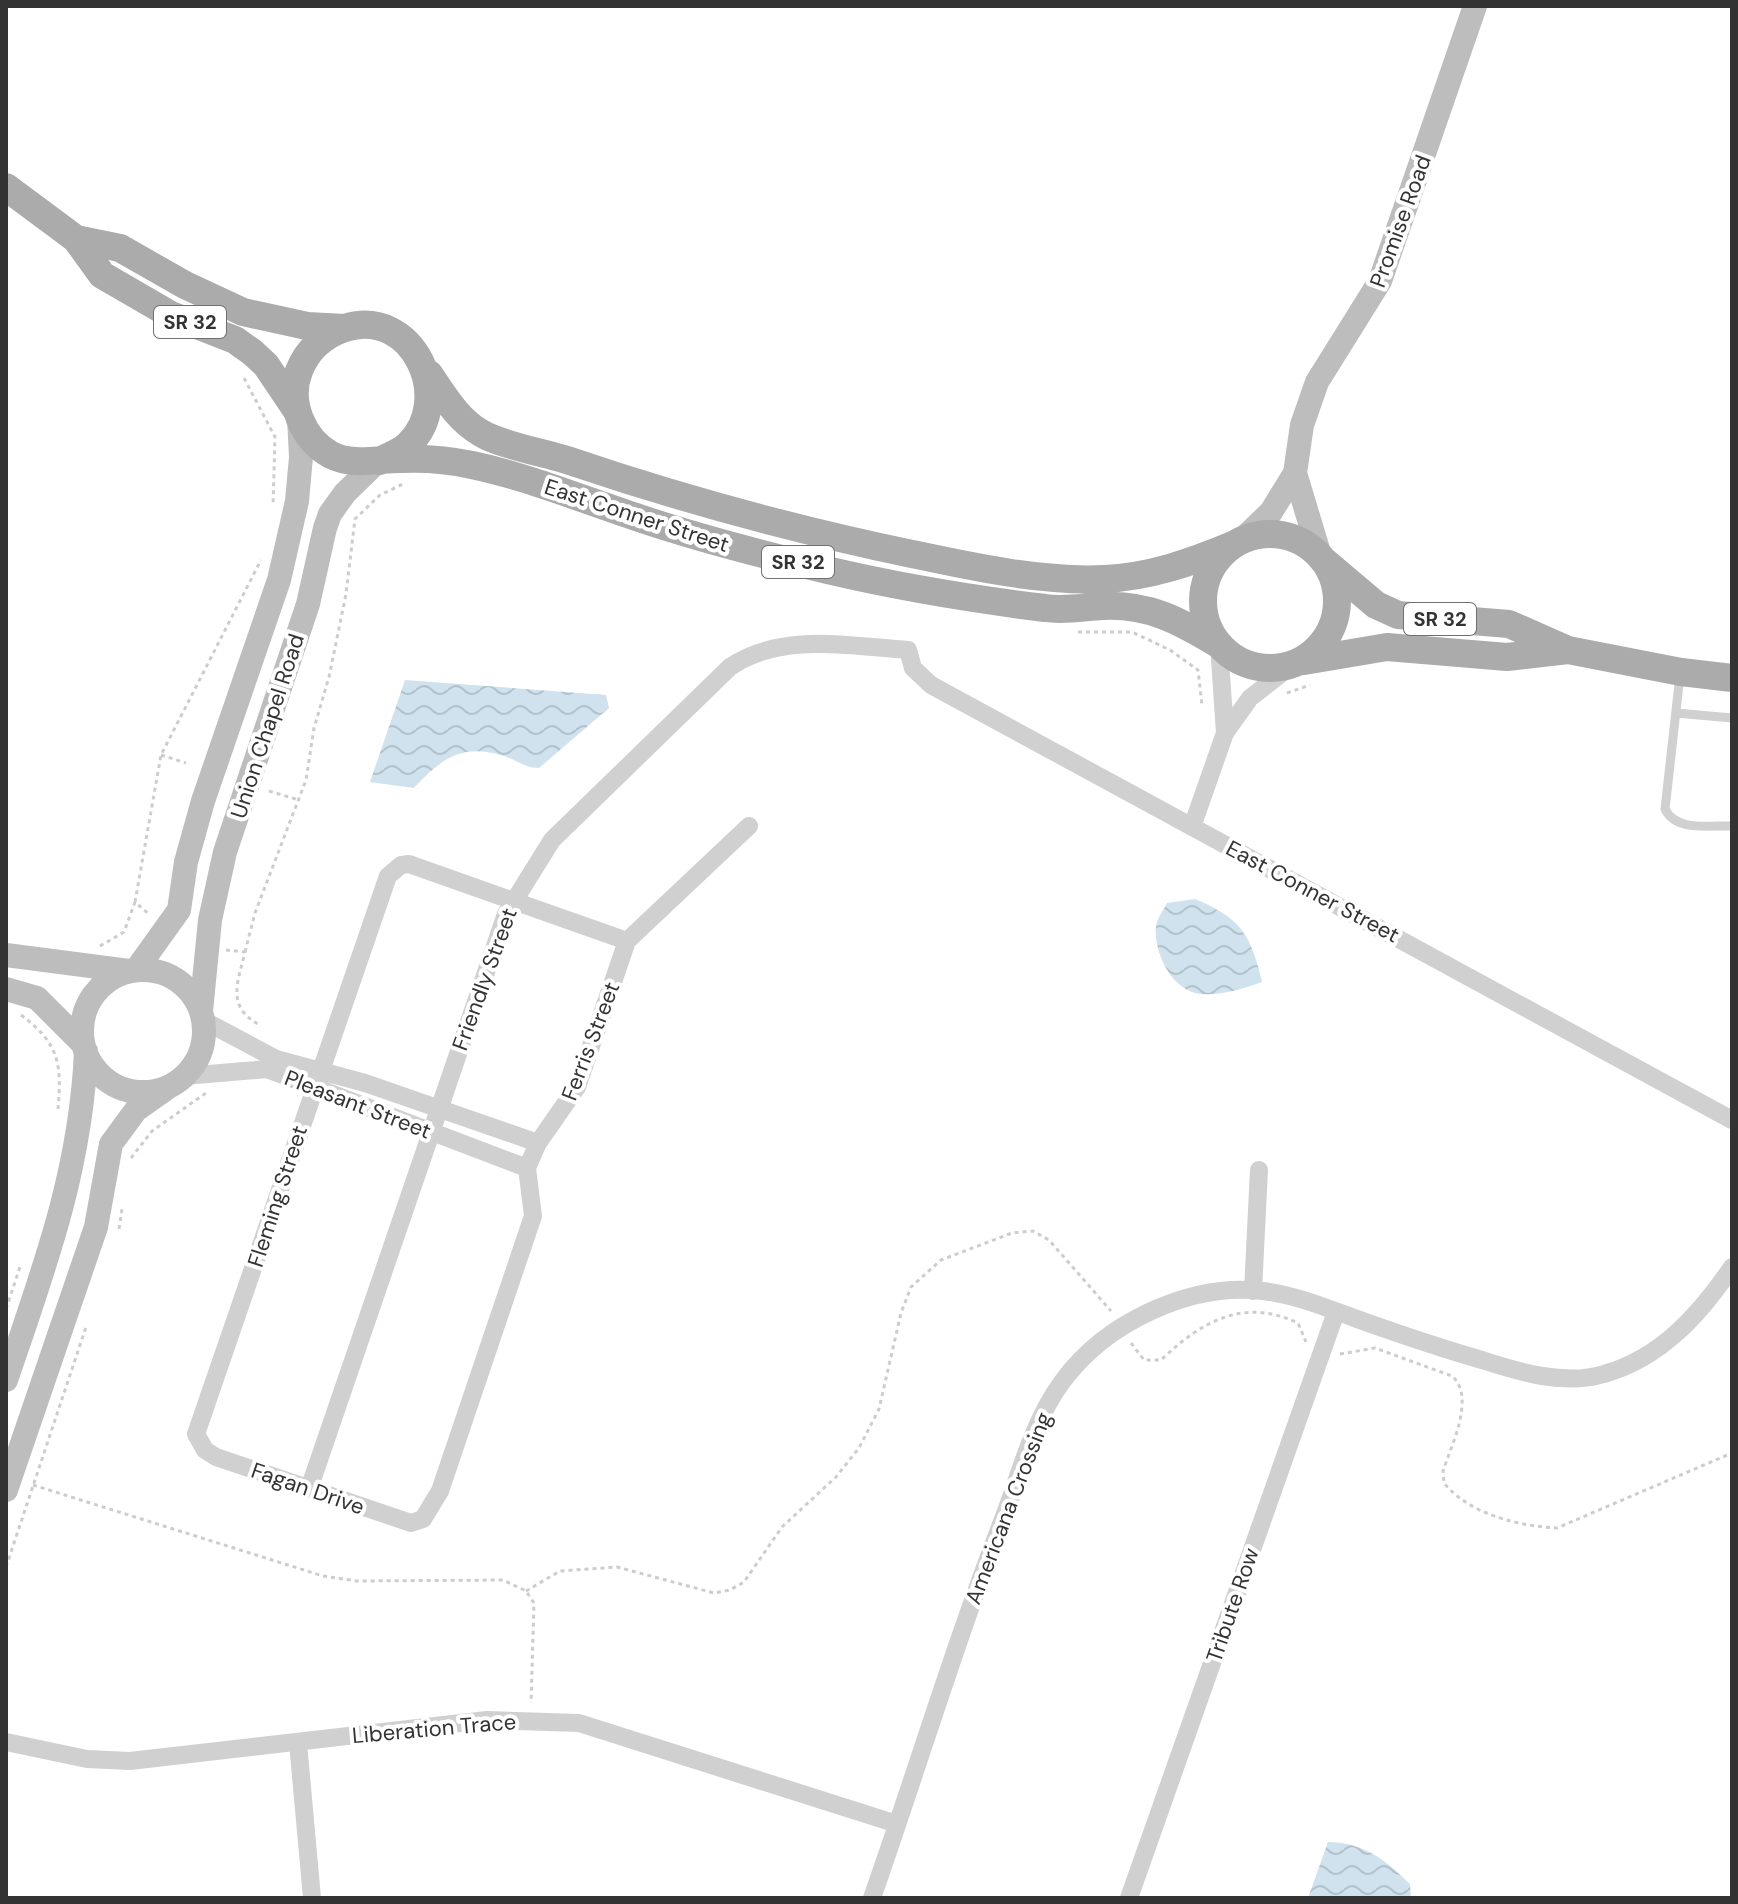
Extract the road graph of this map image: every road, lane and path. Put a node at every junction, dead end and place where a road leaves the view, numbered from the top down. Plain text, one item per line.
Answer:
1 (1475, 6) edge
2 (6, 187) edge
3 (76, 239) junction
4 (345, 328) junction
5 (424, 366) junction
6 (238, 371) dead end
7 (298, 413) junction
8 (379, 461) junction
9 (1295, 473) junction
10 (415, 483) dead end
11 (272, 517) dead end
12 (1238, 543) junction
13 (263, 555) dead end
14 (1322, 559) junction
15 (1218, 644) junction
16 (908, 650) joint
17 (1568, 650) junction
18 (1301, 671) junction
19 (1681, 672) junction
20 (1732, 678) edge
21 (1278, 699) dead end
22 (1676, 713) junction
23 (1732, 718) edge
24 (1225, 733) junction
25 (161, 755) junction
26 (186, 763) dead end
27 (265, 789) dead end
28 (299, 800) junction
29 (749, 826) dead end
30 (1732, 826) edge
31 (1192, 827) junction
32 (513, 901) junction
33 (135, 902) junction
34 (154, 918) dead end
35 (627, 941) junction
36 (96, 947) dead end
37 (223, 950) dead end
38 (245, 952) junction
39 (6, 955) edge
40 (133, 970) junction
41 (6, 989) edge
42 (17, 1013) dead end
43 (202, 1016) junction
44 (258, 1024) dead end
45 (84, 1048) junction
46 (316, 1079) junction
47 (177, 1081) junction
48 (212, 1090) dead end
49 (437, 1108) junction
50 (58, 1114) dead end
51 (1732, 1120) edge
52 (430, 1131) junction
53 (538, 1143) junction
54 (137, 1146) dead end
55 (527, 1168) junction
56 (1259, 1170) dead end
57 (24, 1257) dead end
58 (1732, 1267) edge
59 (1253, 1291) junction
60 (6, 1309) edge
61 (1111, 1311) dead end
62 (1336, 1312) junction
63 (1131, 1342) dead end
64 (1306, 1342) dead end
65 (1340, 1354) dead end
66 (6, 1380) edge
67 (199, 1442) joint
68 (1732, 1453) edge
69 (32, 1485) dead end
70 (309, 1489) junction
71 (6, 1490) edge
72 (526, 1591) junction
73 (530, 1719) junction
74 (6, 1742) edge
75 (298, 1743) junction
76 (897, 1824) junction
77 (312, 1898) edge
78 (872, 1898) edge
79 (1129, 1898) edge

1 - 9 main road, Promise Road
2 - 3 main road, SR 32
3 - 4 main road, SR 32
3 - 7 main road, SR 32
4 - 5 main road, SR 32
4 - 7 main road
5 - 8 main road
5 - 12 main road, East Conner Street / SR 32
6 - 11 path
7 - 8 main road, SR 32
7 - 40 main road, Union Chapel Road
8 - 15 main road, East Conner Street / SR 32
8 - 43 main road, Union Chapel Road
9 - 12 main road, Promise Road
9 - 14 main road, Promise Road
10 - 28 path
12 - 14 main road
12 - 15 main road
13 - 25 path
14 - 17 main road, SR 32
14 - 18 main road
15 - 18 main road
15 - 24 street
16 - 31 street, East Conner Street
16 - 32 street, Friendly Street
17 - 18 main road, SR 32
17 - 19 main road, SR 32
18 - 21 path
18 - 24 street
19 - 20 main road, SR 32
19 - 22 lane
22 - 23 lane
22 - 30 lane
24 - 31 street
25 - 26 path
25 - 33 path
27 - 28 path
28 - 38 path
29 - 35 street, Ferris Street
31 - 51 street, East Conner Street
32 - 35 street
32 - 46 street, Fleming Street
32 - 49 street, Friendly Street
33 - 34 path
33 - 36 path
35 - 53 street, Ferris Street
37 - 38 path
38 - 44 path
39 - 40 main road
40 - 43 main road
40 - 45 main road
41 - 45 main road
42 - 50 path
43 - 46 street, Pleasant Street
43 - 47 main road
45 - 47 main road
45 - 66 main road
46 - 47 street, Pleasant Street
46 - 49 street, Pleasant Street
46 - 52 street, Pleasant Street
46 - 67 street, Fleming Street
47 - 71 main road
48 - 54 path
49 - 52 street, Friendly Street
49 - 53 street, Pleasant Street
52 - 55 street, Pleasant Street
52 - 70 street, Friendly Street
53 - 55 street, Ferris Street
55 - 70 street, Fagan Drive
56 - 59 street
57 - 60 path
58 - 62 street, Americana Crossing
59 - 62 street, Americana Crossing
59 - 76 street, Americana Crossing
61 - 72 path
62 - 79 street, Tribute Row
63 - 64 path
65 - 68 path
67 - 70 street, Fagan Drive
69 - 72 path
72 - 73 path
73 - 75 street, Liberation Trace
73 - 76 street, Liberation Trace
74 - 75 street, Liberation Trace
75 - 77 street
76 - 78 street, Americana Crossing

